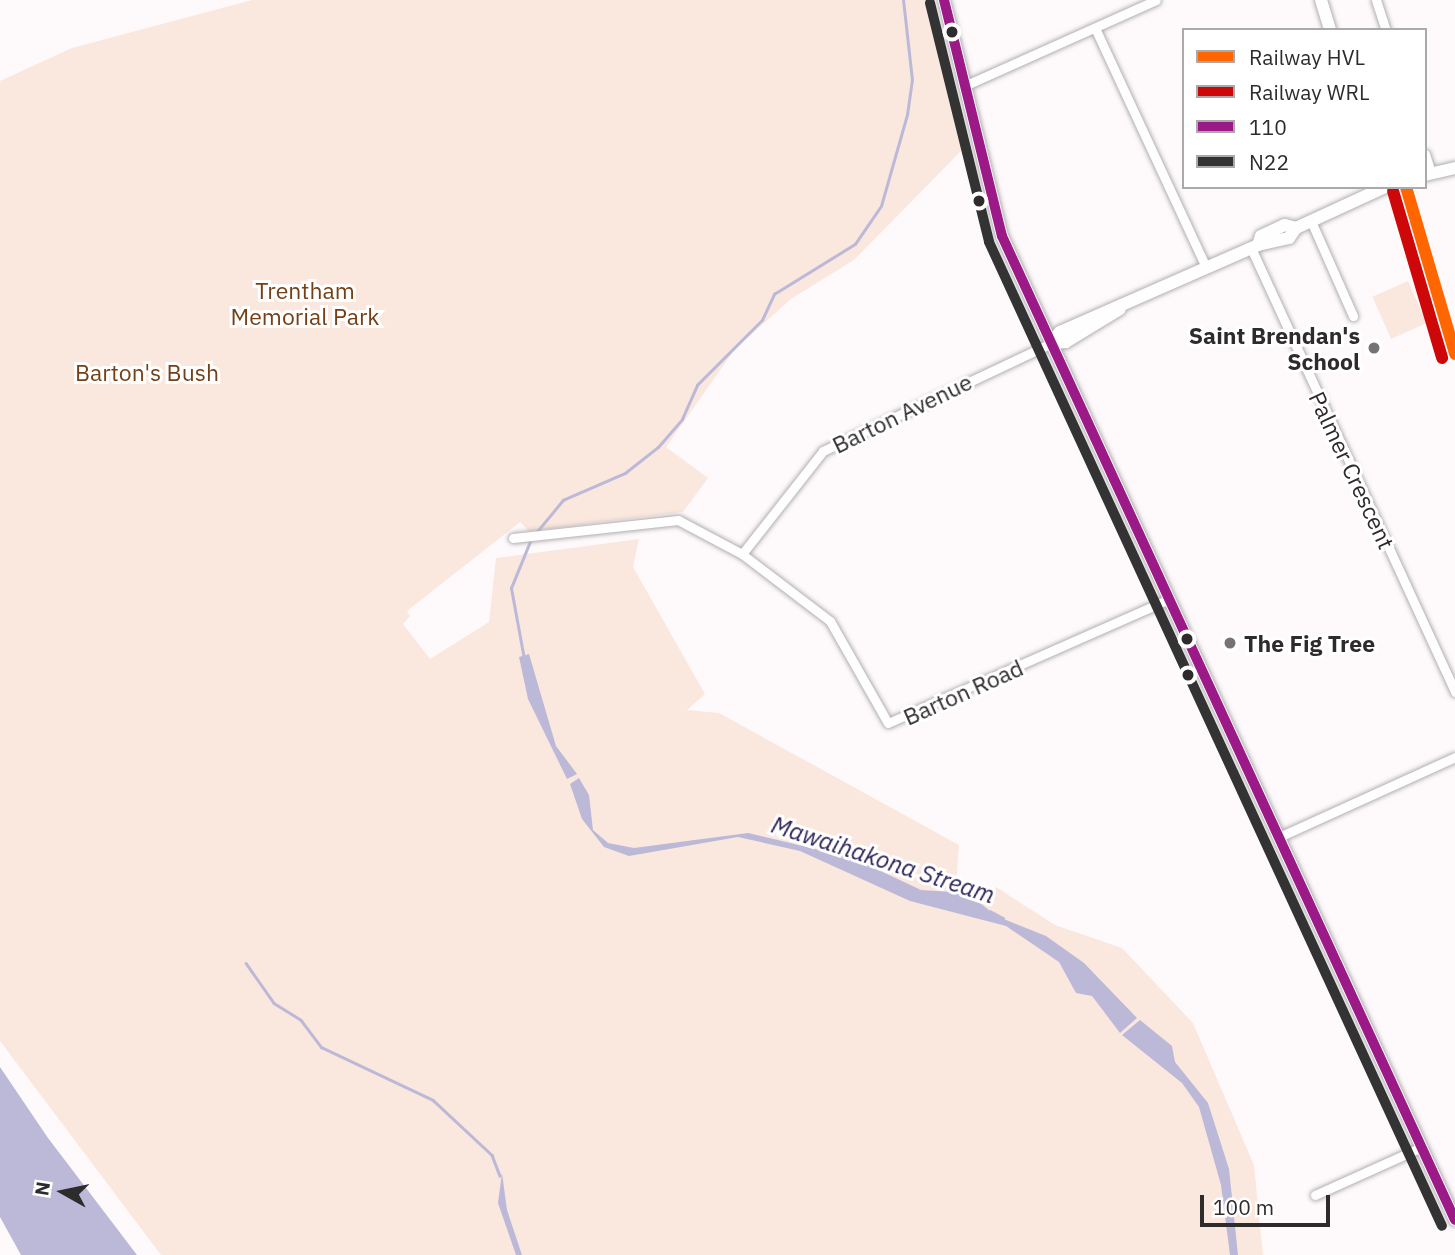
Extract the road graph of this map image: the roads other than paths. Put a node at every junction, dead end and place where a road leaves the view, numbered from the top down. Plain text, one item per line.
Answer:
1 (944, 0) edge
2 (1156, 0) edge
3 (1321, 0) edge
4 (1376, 0) edge
5 (1095, 28) junction
6 (1329, 28) edge
7 (1385, 28) edge
8 (964, 86) junction
9 (1455, 168) edge
10 (1428, 174) edge
11 (1380, 189) edge
12 (1311, 221) junction
13 (1254, 247) junction
14 (1206, 267) junction
15 (1353, 316) dead end
16 (1051, 343) junction
17 (513, 538) dead end
18 (742, 554) junction
19 (1169, 599) junction
20 (1455, 691) edge
21 (1455, 757) edge
22 (1279, 837) junction
23 (1422, 1147) junction
24 (1315, 1195) dead end
25 (1455, 1220) edge

1 - 8 main road
2 - 5 street
3 - 6 main road
4 - 7 street
5 - 8 street
5 - 14 street
8 - 16 main road
9 - 10 main road
11 - 12 main road
12 - 13 main road
12 - 15 street
13 - 14 main road
13 - 20 street, Palmer Crescent
14 - 16 main road
16 - 18 street, Barton Avenue
16 - 19 main road
17 - 18 street
18 - 19 street, Barton Road
19 - 22 main road
21 - 22 street
22 - 23 main road
23 - 24 street
23 - 25 main road

